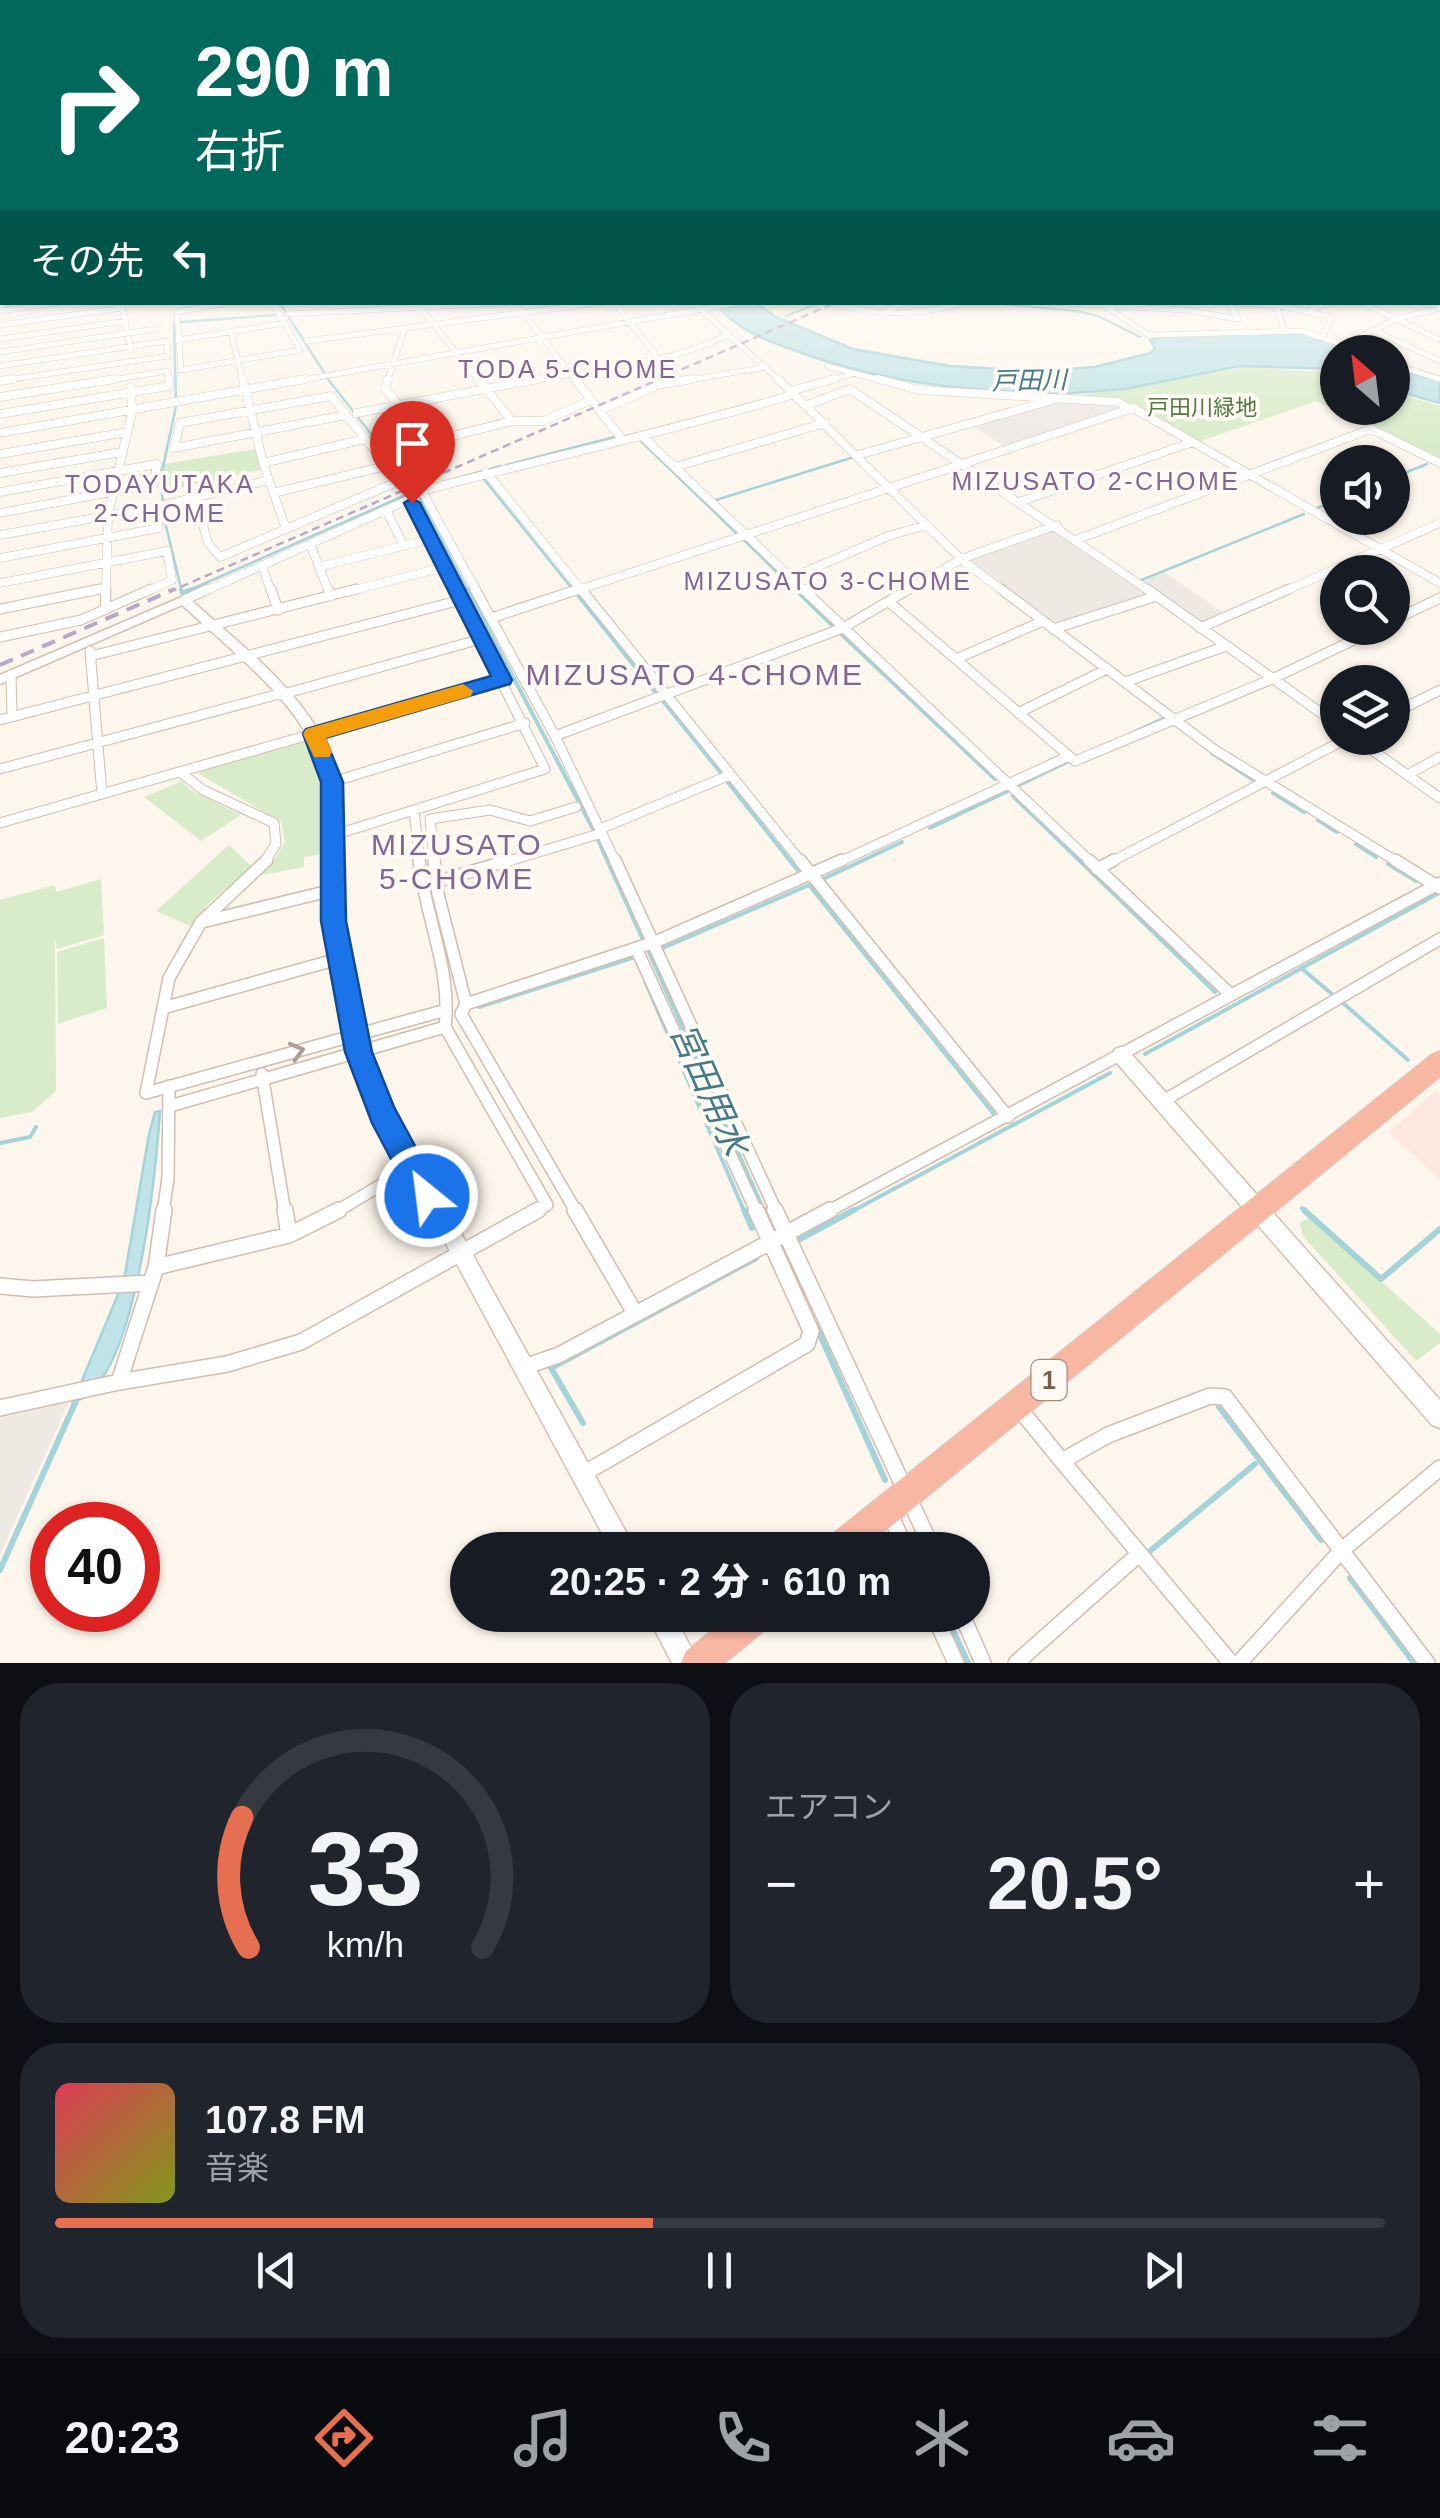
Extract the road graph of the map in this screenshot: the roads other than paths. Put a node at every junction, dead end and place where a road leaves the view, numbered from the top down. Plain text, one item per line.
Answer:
1 (39, 305) edge
2 (121, 305) edge
3 (216, 305) edge
4 (274, 305) edge
5 (418, 305) edge
6 (518, 305) edge
7 (582, 305) edge
8 (616, 305) edge
9 (695, 305) edge
10 (728, 305) edge
11 (836, 305) edge
12 (849, 305) edge
13 (900, 305) edge
14 (956, 305) edge
15 (1100, 305) edge
16 (1181, 305) edge
17 (1231, 305) edge
18 (1276, 305) edge
19 (1324, 305) edge
20 (1367, 305) edge
21 (1106, 306) junction
22 (843, 308) junction
23 (1440, 308) edge
24 (0, 310) edge
25 (1186, 310) junction
26 (1305, 310) junction
27 (700, 311) junction
28 (288, 313) dead end
29 (524, 313) junction
30 (880, 314) junction
31 (1238, 319) junction
32 (1396, 319) junction
33 (126, 320) junction
34 (630, 323) junction
35 (285, 324) junction
36 (435, 324) junction
37 (0, 325) edge
38 (406, 328) junction
39 (155, 329) dead end
40 (1248, 331) junction
41 (1284, 331) junction
42 (1375, 331) junction
43 (231, 332) junction
44 (130, 333) junction
45 (729, 334) junction
46 (1323, 335) joint
47 (1366, 335) edge
48 (0, 338) edge
49 (543, 339) junction
50 (178, 340) junction
51 (1440, 340) edge
52 (307, 341) dead end
53 (130, 347) junction
54 (0, 352) edge
55 (460, 353) junction
56 (656, 357) junction
57 (238, 361) junction
58 (1440, 361) edge
59 (131, 362) junction
60 (394, 364) junction
61 (0, 366) edge
62 (827, 366) dead end
63 (767, 367) junction
64 (1410, 370) edge
65 (570, 374) junction
66 (852, 374) junction
67 (131, 376) junction
68 (1440, 379) edge
69 (874, 380) junction
70 (0, 382) edge
71 (489, 389) junction
72 (850, 389) junction
73 (131, 392) junction
74 (246, 392) junction
75 (793, 392) junction
76 (0, 397) edge
77 (591, 400) junction
78 (1054, 400) junction
79 (398, 405) junction
80 (807, 405) junction
81 (250, 409) junction
82 (1130, 409) junction
83 (600, 411) junction
84 (132, 412) junction
85 (357, 413) dead end
86 (0, 414) edge
87 (346, 415) junction
88 (512, 421) junction
89 (825, 423) junction
90 (126, 432) junction
91 (0, 433) edge
92 (256, 434) junction
93 (925, 435) junction
94 (620, 436) junction
95 (642, 436) junction
96 (364, 440) junction
97 (427, 442) junction
98 (1193, 442) junction
99 (122, 452) junction
100 (389, 452) dead end
101 (0, 454) edge
102 (858, 456) junction
103 (965, 462) junction
104 (1440, 463) edge
105 (263, 464) junction
106 (443, 465) dead end
107 (386, 466) junction
108 (675, 467) junction
109 (0, 472) edge
110 (118, 472) junction
111 (486, 472) junction
112 (1250, 474) junction
113 (269, 480) junction
114 (889, 487) junction
115 (0, 492) edge
116 (112, 492) junction
117 (273, 493) junction
118 (195, 498) junction
119 (1022, 501) junction
120 (155, 507) junction
121 (386, 510) junction
122 (0, 513) edge
123 (108, 516) junction
124 (1440, 523) edge
125 (928, 525) junction
126 (1056, 525) junction
127 (286, 528) junction
128 (745, 534) junction
129 (0, 535) edge
130 (108, 538) junction
131 (430, 539) junction
132 (1078, 539) junction
133 (310, 544) junction
134 (404, 546) junction
135 (1380, 549) junction
136 (0, 558) edge
137 (961, 559) junction
138 (107, 562) junction
139 (262, 565) junction
140 (319, 567) junction
141 (444, 567) junction
142 (790, 578) junction
143 (0, 583) edge
144 (1440, 583) edge
145 (106, 588) junction
146 (580, 588) junction
147 (331, 596) junction
148 (1156, 596) junction
149 (1440, 598) edge
150 (184, 600) junction
151 (461, 600) junction
152 (889, 602) junction
153 (0, 609) edge
154 (105, 610) junction
155 (278, 610) junction
156 (1410, 612) edge
157 (491, 618) junction
158 (1044, 622) junction
159 (212, 626) junction
160 (843, 628) junction
161 (1200, 628) junction
162 (1053, 629) junction
163 (0, 637) edge
164 (481, 638) junction
165 (89, 641) junction
166 (1343, 645) edge
167 (1226, 646) junction
168 (91, 656) junction
169 (243, 658) junction
170 (956, 659) junction
171 (1107, 669) junction
172 (5, 678) edge
173 (1272, 679) junction
174 (502, 680) junction
175 (1125, 682) junction
176 (1440, 690) edge
177 (279, 694) junction
178 (666, 695) junction
179 (94, 696) junction
180 (1410, 705) edge
181 (1018, 712) junction
182 (1320, 713) edge
183 (12, 717) junction
184 (1172, 718) junction
185 (0, 720) edge
186 (525, 724) junction
187 (314, 734) junction
188 (555, 736) junction
189 (98, 743) junction
190 (1320, 754) edge
191 (1377, 755) edge
192 (1069, 756) junction
193 (1440, 757) edge
194 (0, 770) edge
195 (180, 772) junction
196 (730, 774) junction
197 (1408, 775) junction
198 (332, 782) junction
199 (1265, 782) junction
200 (1006, 783) junction
201 (102, 794) junction
202 (1440, 798) edge
203 (576, 806) dead end
204 (414, 810) junction
205 (0, 824) edge
206 (601, 831) junction
207 (334, 835) junction
208 (1097, 868) junction
209 (811, 874) junction
210 (436, 882) junction
211 (1439, 886) edge
212 (333, 890) junction
213 (201, 922) junction
214 (1440, 938) edge
215 (655, 942) junction
216 (636, 948) junction
217 (338, 960) junction
218 (1230, 994) junction
219 (466, 1004) junction
220 (163, 1008) junction
221 (446, 1010) junction
222 (445, 1027) junction
223 (356, 1043) junction
224 (1121, 1055) junction
225 (261, 1061) junction
226 (1440, 1062) edge
227 (262, 1080) junction
228 (169, 1086) junction
229 (1163, 1101) junction
230 (170, 1106) junction
231 (1008, 1117) junction
232 (411, 1167) junction
233 (1261, 1210) junction
234 (786, 1232) junction
235 (290, 1235) junction
236 (769, 1242) junction
237 (459, 1254) junction
238 (156, 1267) junction
239 (147, 1283) junction
240 (0, 1286) edge
241 (636, 1314) junction
242 (523, 1367) junction
243 (114, 1383) junction
244 (1017, 1406) junction
245 (0, 1408) edge
246 (1440, 1417) edge
247 (1062, 1461) junction
248 (1440, 1468) edge
249 (582, 1474) junction
250 (898, 1501) junction
251 (614, 1532) edge
252 (859, 1532) edge
253 (903, 1532) edge
254 (920, 1532) edge
255 (1342, 1550) junction
256 (1140, 1554) junction
257 (669, 1632) edge
258 (736, 1632) edge
259 (942, 1632) edge
260 (969, 1632) edge
261 (686, 1663) edge
262 (698, 1663) edge
263 (956, 1663) edge
264 (983, 1663) edge
265 (1016, 1663) edge
266 (1231, 1663) edge
267 (1239, 1663) edge
268 (1428, 1663) edge

1 - 24 street
2 - 33 street
2 - 37 street
3 - 50 street
4 - 35 street
5 - 28 street
5 - 36 street
6 - 29 street
7 - 29 street
8 - 34 street
9 - 27 street
10 - 27 street
11 - 22 street
12 - 22 street
13 - 30 street
14 - 30 street
15 - 21 street
16 - 25 street
17 - 31 street
18 - 26 street
18 - 41 street
19 - 26 street
20 - 32 street
21 - 25 street
21 - 40 street
22 - 30 street
23 - 32 street
25 - 31 street
26 - 46 street
27 - 34 street
27 - 45 street
29 - 36 street
29 - 49 street
31 - 40 street
32 - 42 street
32 - 51 street
33 - 44 street
33 - 48 street
34 - 49 street
34 - 56 street
35 - 43 street
35 - 57 street
36 - 38 street
36 - 55 street
38 - 52 street
38 - 60 street
39 - 44 street
40 - 41 street
41 - 46 street
42 - 47 street
42 - 58 street
43 - 50 street
43 - 57 street
44 - 53 street
44 - 54 street
45 - 56 street
45 - 63 street
49 - 55 street
49 - 65 street
50 - 57 street
53 - 59 street
53 - 59 street
53 - 61 street
55 - 60 street
55 - 71 street
56 - 65 street
57 - 74 street
59 - 67 street
59 - 70 street
60 - 74 street
60 - 79 street
62 - 66 street
63 - 75 street
63 - 83 street
64 - 68 street
65 - 71 street
65 - 77 street
66 - 69 street
66 - 75 street
67 - 73 street
67 - 73 street
67 - 76 street
69 - 72 street
69 - 78 street
71 - 79 street
71 - 88 street
72 - 80 street
72 - 93 street
73 - 84 street
73 - 86 street
74 - 81 street
74 - 84 street
75 - 80 street
75 - 94 street
75 - 95 street
77 - 83 street
77 - 88 street
78 - 82 street
78 - 93 street
79 - 85 street
79 - 97 street
80 - 89 street
81 - 87 street
81 - 92 street
81 - 92 street
82 - 98 street
82 - 103 street
83 - 94 street
84 - 90 street
84 - 91 street
87 - 92 street
87 - 96 street
88 - 97 street
89 - 102 street
89 - 108 street
90 - 99 street
90 - 101 street
92 - 105 street
93 - 102 street
93 - 103 street
94 - 95 street
94 - 111 street
95 - 108 street
96 - 105 street
96 - 107 street
97 - 100 street
97 - 106 street
98 - 112 street
98 - 119 street
99 - 109 street
99 - 110 street
102 - 114 street
103 - 114 street
103 - 119 street
104 - 112 street
105 - 113 street
107 - 117 street
107 - 127 street
108 - 128 street
110 - 115 street
110 - 116 street
110 - 116 street
111 - 146 street
111 - 157 street
112 - 132 street
112 - 135 street
113 - 117 street
113 - 118 street
114 - 125 street
114 - 128 street
116 - 122 street
116 - 123 street
117 - 127 street
118 - 120 street
118 - 127 street
119 - 126 street
120 - 123 street
120 - 130 street
121 - 131 street
121 - 133 street
121 - 134 street
123 - 129 street
123 - 130 street
124 - 135 street
125 - 137 street
125 - 142 street
126 - 132 street
126 - 137 street
128 - 142 street
128 - 146 street
130 - 136 street
130 - 138 street
131 - 134 street
131 - 141 street
132 - 148 street
133 - 139 street
133 - 140 street
134 - 140 street
135 - 144 street
135 - 161 street
137 - 152 street
137 - 158 street
138 - 143 street
138 - 145 street
138 - 154 street
139 - 150 street
139 - 155 street
140 - 147 street
141 - 147 street
141 - 151 street
142 - 160 street
145 - 153 street
145 - 154 street
146 - 157 street
146 - 178 street
147 - 155 street
148 - 161 street
148 - 162 street
149 - 156 street
150 - 159 street
150 - 165 street
151 - 164 street
151 - 169 street
152 - 160 street
152 - 170 street
154 - 163 street
155 - 159 street
157 - 188 street
158 - 162 street
158 - 170 street
159 - 168 street
159 - 169 street
160 - 178 street
160 - 200 street
161 - 167 street
162 - 171 street
164 - 174 street
164 - 177 street
165 - 168 street
165 - 172 street
166 - 173 street
167 - 173 street
167 - 175 street
168 - 179 street
169 - 177 street
169 - 179 street
170 - 181 street
171 - 175 street
171 - 181 street
172 - 183 street
173 - 182 street
173 - 184 street
174 - 186 street
174 - 187 street
175 - 184 street
176 - 180 street
177 - 187 street
177 - 189 street
178 - 188 street
178 - 196 street
179 - 183 street
179 - 189 street
181 - 192 street
183 - 185 street
184 - 192 street
184 - 199 street
186 - 198 street
186 - 204 street
187 - 195 street
187 - 198 street
188 - 206 street
189 - 194 street
189 - 201 street
190 - 199 street
191 - 197 street
192 - 200 street
193 - 197 street
195 - 201 street
195 - 213 street
196 - 206 street
196 - 209 street
197 - 202 street
198 - 207 street
199 - 208 street
199 - 211 street
200 - 208 street
200 - 209 street
201 - 205 street
203 - 210 street
204 - 207 street
204 - 221 street
206 - 210 street
206 - 215 street
207 - 212 street
208 - 218 street
209 - 215 street
209 - 231 street
210 - 219 street
211 - 218 street
212 - 213 street
212 - 217 street
213 - 220 street
214 - 229 street
215 - 216 street
215 - 234 street
216 - 219 street
216 - 236 street
217 - 220 street
217 - 223 street
218 - 224 street
219 - 241 street
220 - 228 street
221 - 222 street
221 - 223 street
222 - 223 street
222 - 237 street
225 -> 223 street
223 - 227 street
223 - 232 street
224 - 229 street
224 - 231 street
225 - 227 street
225 - 228 street
226 - 233 highway, 1
227 - 230 street
227 - 235 street
228 - 230 street
229 - 233 street
230 - 238 street
231 - 234 street
232 - 235 street
232 - 237 street
233 - 244 highway, 1
233 - 246 street
234 - 236 street
234 - 250 street
235 - 238 street
236 - 241 street
236 - 249 street
237 - 242 street
237 - 243 street
238 - 239 street
239 - 240 street
239 - 243 street
241 - 242 street
242 - 249 street
243 - 245 street
244 - 247 street
244 - 250 highway, 1
247 - 255 street
247 - 256 street
248 - 255 street
249 - 251 street
250 - 252 highway, 1
250 - 253 street
250 - 254 street
255 - 267 street
255 - 268 street
256 - 265 street
256 - 266 street
257 - 261 street
258 - 262 highway
259 - 263 street
260 - 264 street

